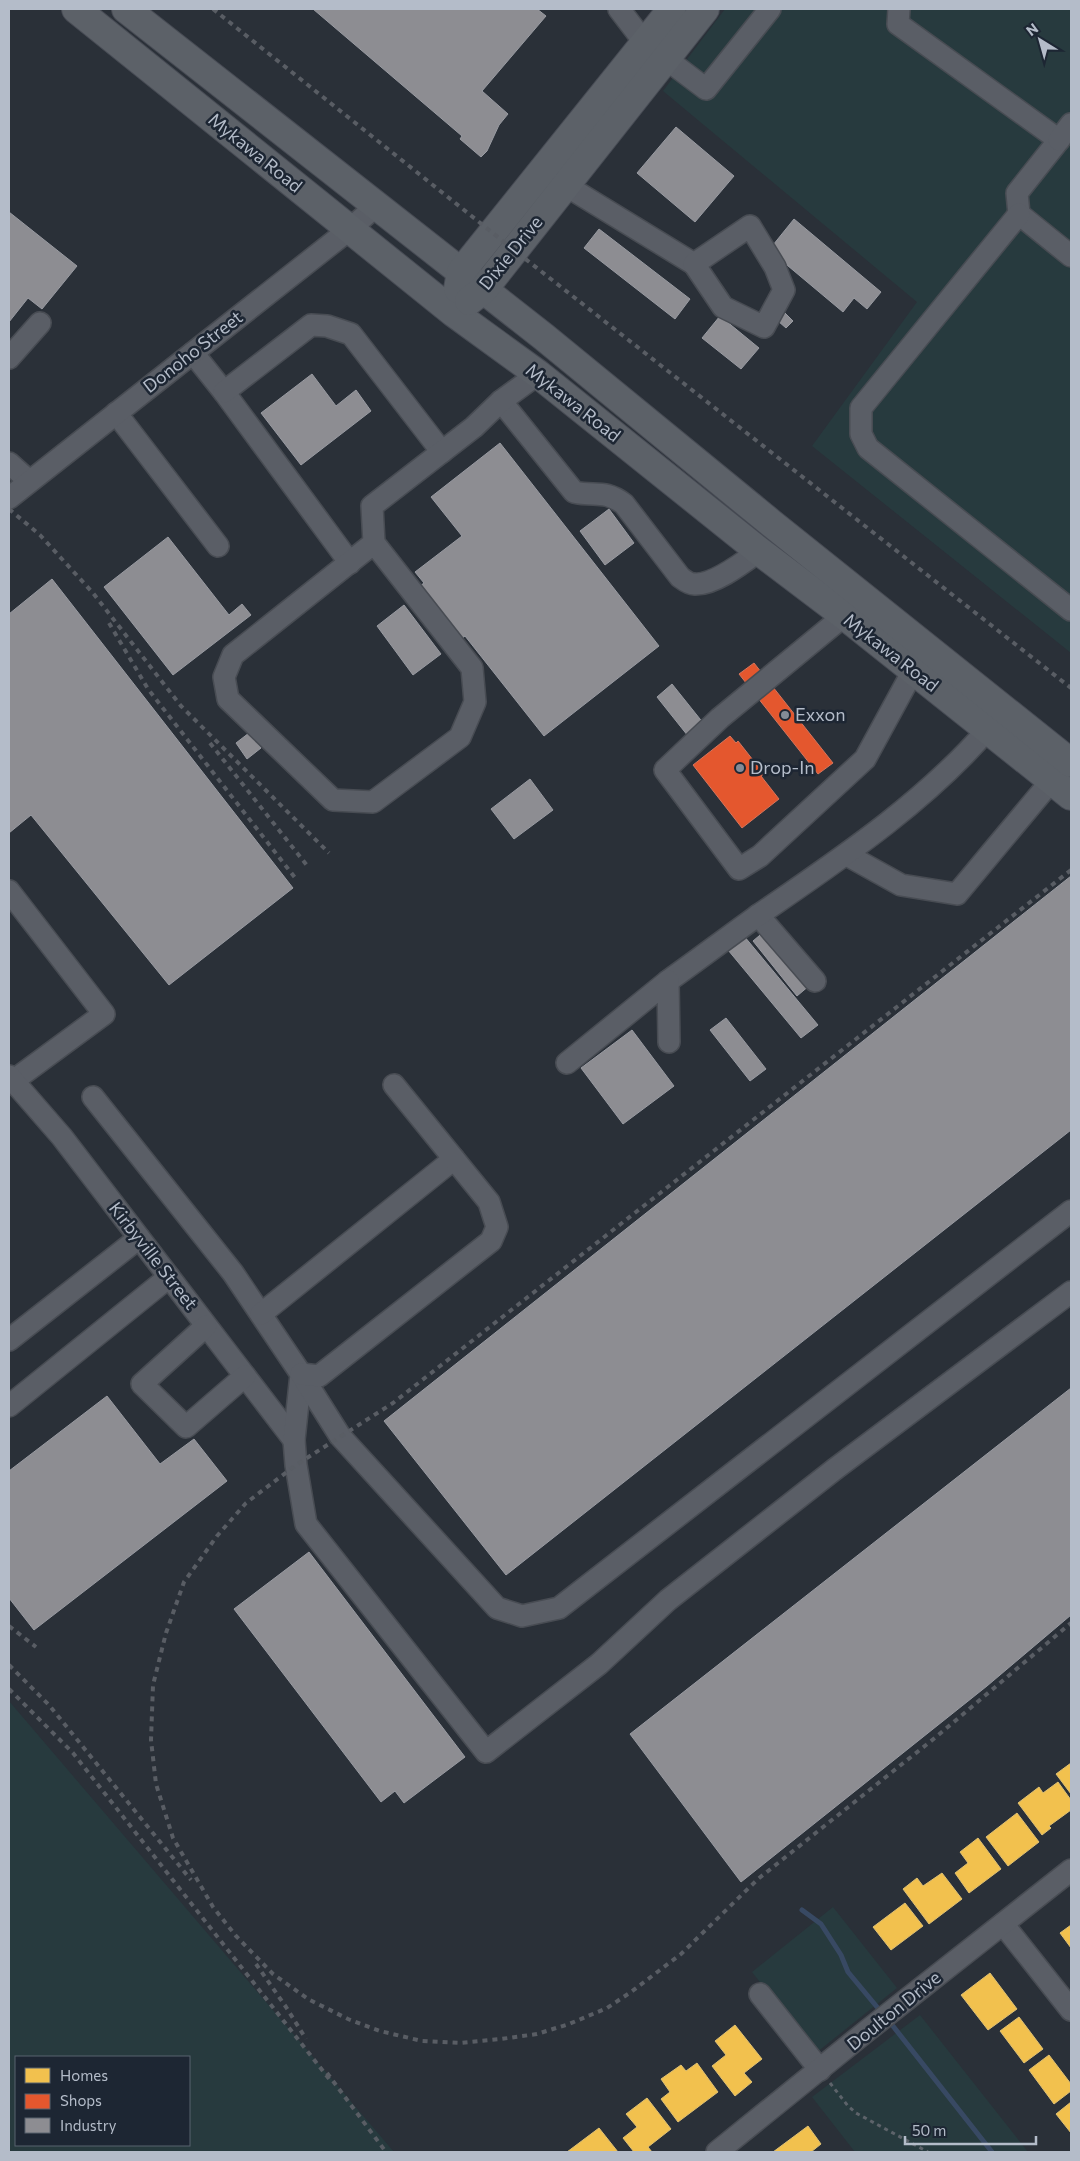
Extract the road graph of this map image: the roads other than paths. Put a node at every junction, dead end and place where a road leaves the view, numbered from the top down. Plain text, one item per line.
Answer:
1 (76, 9) edge
2 (126, 9) edge
3 (619, 9) edge
4 (672, 9) edge
5 (706, 9) edge
6 (770, 9) edge
7 (899, 9) edge
8 (656, 51) junction
9 (1065, 132) edge
10 (565, 185) junction
11 (377, 205) junction
12 (1019, 214) junction
13 (350, 229) junction
14 (1071, 256) edge
15 (694, 264) junction
16 (461, 272) junction
17 (483, 290) junction
18 (454, 312) junction
19 (40, 323) dead end
20 (193, 353) junction
21 (9, 358) edge
22 (538, 374) junction
23 (224, 392) junction
24 (501, 401) junction
25 (116, 413) junction
26 (442, 452) junction
27 (9, 463) edge
28 (29, 481) junction
29 (9, 498) edge
30 (374, 543) junction
31 (218, 546) dead end
32 (751, 557) junction
33 (350, 562) junction
34 (865, 597) junction
35 (1071, 610) edge
36 (845, 616) junction
37 (913, 671) junction
38 (997, 719) junction
39 (1065, 780) edge
40 (846, 856) junction
41 (9, 891) edge
42 (758, 915) junction
43 (668, 981) junction
44 (815, 981) dead end
45 (669, 1042) dead end
46 (567, 1063) dead end
47 (10, 1079) edge
48 (394, 1085) dead end
49 (93, 1098) dead end
50 (454, 1159) junction
51 (1071, 1212) edge
52 (139, 1238) junction
53 (169, 1277) junction
54 (1071, 1292) edge
55 (261, 1314) junction
56 (206, 1326) junction
57 (9, 1340) edge
58 (301, 1374) junction
59 (245, 1376) junction
60 (9, 1406) edge
61 (294, 1440) junction
62 (1071, 1870) edge
63 (1003, 1924) junction
64 (760, 1994) dead end
65 (1071, 2010) edge
66 (823, 2075) junction
67 (717, 2152) edge

1 - 13 main road, Mykawa Road
2 - 11 main road, Mykawa Road
3 - 8 street
4 - 8 main road, Dixie Drive
5 - 8 main road, Dixie Drive
6 - 8 street
7 - 9 street
8 - 10 main road, Dixie Drive
8 - 16 main road, Dixie Drive
9 - 12 street
10 - 15 street
10 - 17 main road, Dixie Drive
11 - 13 street, Donoho Street
11 - 16 main road, Mykawa Road
12 - 14 street
12 - 35 street
13 - 18 main road, Mykawa Road
13 - 20 street, Donoho Street
15 - 15 street
16 - 17 main road, Mykawa Road
16 - 18 main road, Dixie Drive
17 - 18 main road, Dixie Drive
17 - 34 main road, Mykawa Road
18 - 22 main road, Mykawa Road
19 - 21 street
20 - 23 street
20 - 25 street, Donoho Street
22 - 24 street
22 - 32 main road, Mykawa Road
23 - 26 street
23 - 33 street
24 - 26 street
24 - 32 street
25 - 28 street, Donoho Street
25 - 31 street
26 - 30 street
27 - 28 street
28 - 29 street, Donoho Street
30 - 33 street
30 - 33 street
32 - 36 main road, Mykawa Road
34 - 36 street
34 - 38 main road, Mykawa Road
36 - 37 main road, Mykawa Road
36 - 37 street
37 - 38 main road, Mykawa Road
38 - 39 main road, Mykawa Road
38 - 40 street
39 - 40 street
40 - 42 street
41 - 47 street
42 - 43 street
42 - 44 street
43 - 45 street
43 - 46 street
47 - 52 street, Kirbyville Street
48 - 50 street
49 - 55 street
50 - 55 street
50 - 58 street
51 - 58 street
52 - 53 street, Kirbyville Street
52 - 57 street
53 - 56 street, Kirbyville Street
53 - 60 street
54 - 61 street
55 - 58 street
56 - 59 street, Kirbyville Street
56 - 59 street
58 - 61 street
59 - 61 street, Kirbyville Street
62 - 63 street, Doulton Drive
63 - 65 street
63 - 66 street, Doulton Drive
64 - 66 street
66 - 67 street, Doulton Drive

